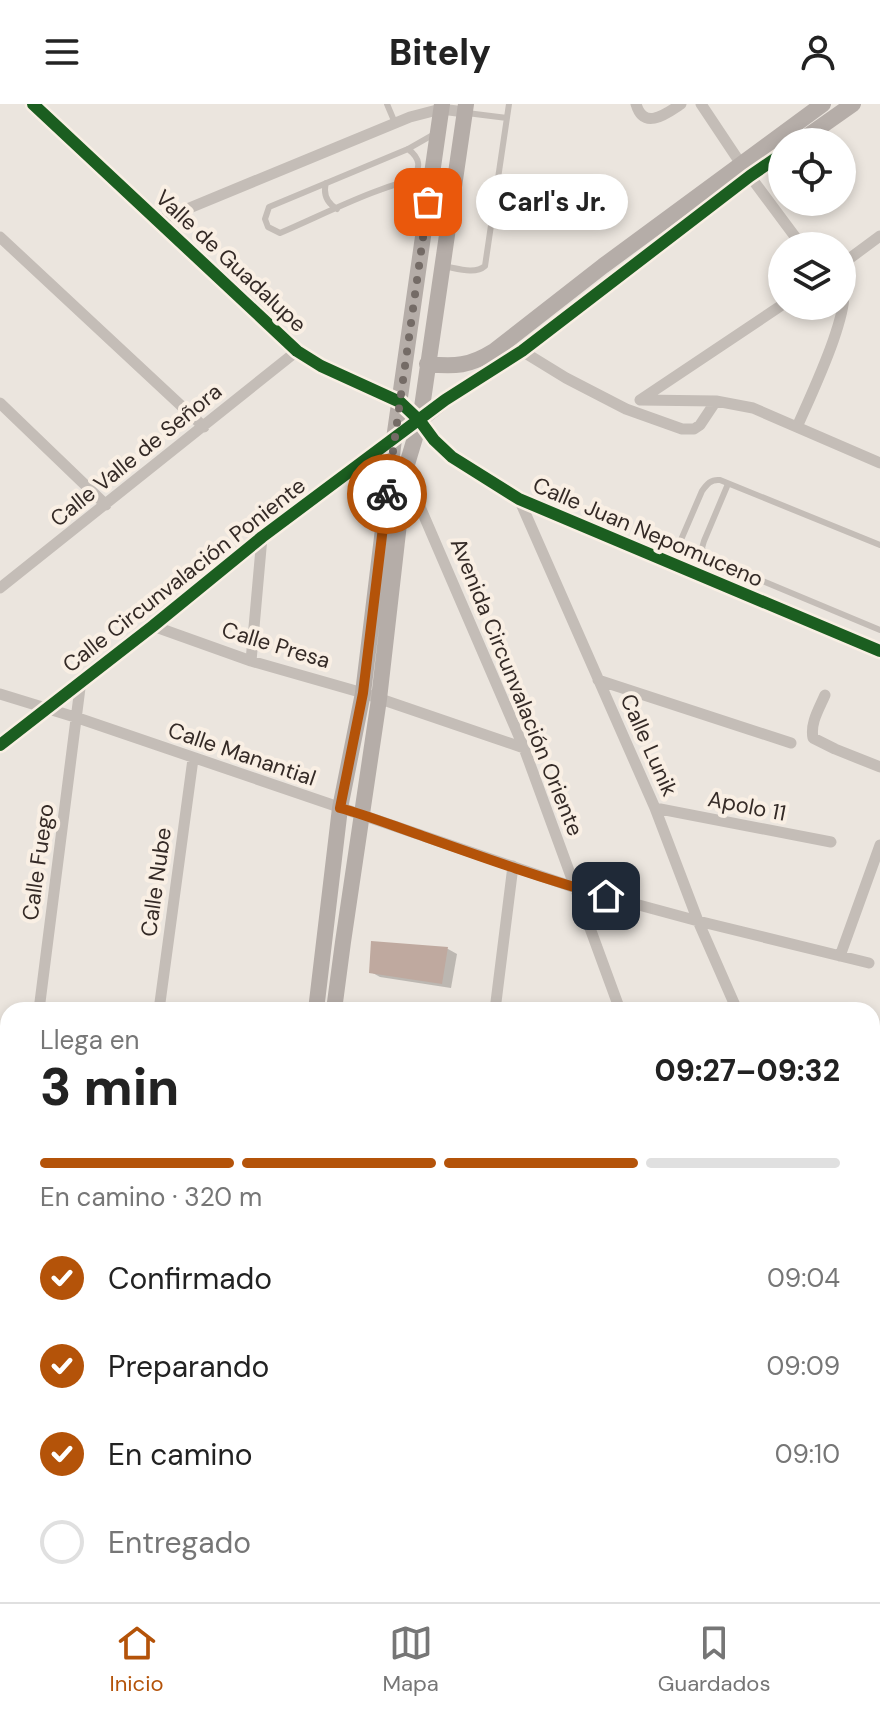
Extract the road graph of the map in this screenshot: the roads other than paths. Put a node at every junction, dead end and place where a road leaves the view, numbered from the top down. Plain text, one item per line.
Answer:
1 (33, 104) edge
2 (387, 104) edge
3 (509, 104) edge
4 (636, 104) edge
5 (681, 104) edge
6 (701, 104) edge
7 (823, 104) edge
8 (853, 104) edge
9 (442, 107) edge
10 (465, 108) edge
11 (507, 118) junction
12 (395, 123) junction
13 (819, 128) edge
14 (439, 131) junction
15 (408, 149) junction
16 (768, 160) edge
17 (746, 170) junction
18 (432, 175) junction
19 (411, 179) junction
20 (326, 183) junction
21 (337, 209) junction
22 (158, 221) junction
23 (448, 228) junction
24 (792, 232) edge
25 (880, 236) edge
26 (0, 237) edge
27 (856, 254) edge
28 (443, 266) junction
29 (603, 266) junction
30 (616, 281) junction
31 (768, 314) edge
32 (839, 320) edge
33 (297, 351) junction
34 (522, 351) junction
35 (427, 364) junction
36 (640, 400) junction
37 (716, 401) junction
38 (400, 402) junction
39 (0, 403) edge
40 (626, 409) junction
41 (420, 421) junction
42 (204, 427) junction
43 (797, 427) junction
44 (394, 439) junction
45 (880, 463) edge
46 (405, 471) junction
47 (728, 484) junction
48 (519, 499) junction
49 (106, 505) junction
50 (262, 537) junction
51 (880, 545) edge
52 (671, 563) junction
53 (0, 588) edge
54 (153, 626) junction
55 (880, 630) edge
56 (880, 651) edge
57 (251, 661) junction
58 (81, 680) junction
59 (598, 680) junction
60 (0, 694) edge
61 (825, 695) dead end
62 (371, 696) junction
63 (45, 709) junction
64 (78, 718) junction
65 (791, 743) dead end
66 (0, 745) edge
67 (524, 748) junction
68 (193, 759) junction
69 (880, 767) edge
70 (340, 808) junction
71 (655, 808) junction
72 (361, 814) junction
73 (831, 842) dead end
74 (880, 845) edge
75 (513, 866) junction
76 (576, 888) junction
77 (698, 921) junction
78 (840, 956) junction
79 (869, 963) dead end
80 (40, 1002) edge
81 (160, 1002) edge
82 (317, 1002) edge
83 (335, 1002) edge
84 (496, 1002) edge
85 (612, 1002) edge
86 (733, 1002) edge

1 - 22 street, Valle de Guadalupe
2 - 12 lane
3 - 11 lane
4 - 5 street
6 - 17 street
7 - 17 street
8 - 13 street
9 - 10 street, Valle de Guadalupe
9 - 12 street, Valle de Guadalupe
9 - 14 street
10 - 11 lane
10 - 23 street
11 - 28 lane
12 - 22 street, Valle de Guadalupe
14 - 15 lane
14 - 18 street
14 - 23 street
15 - 19 lane
15 - 20 lane
16 - 17 street
17 - 24 street
17 - 29 street
17 - 30 street
18 - 19 lane
18 - 38 street
19 - 21 lane
20 - 21 lane
20 - 21 lane
22 - 33 street, Valle de Guadalupe
23 - 28 street
25 - 27 street
26 - 42 street
28 - 35 street
29 - 30 street
29 - 35 street
30 - 34 street
31 - 36 street
32 - 43 street
33 - 38 street, Valle de Guadalupe
33 - 42 street, Calle Valle de Señora
34 - 40 street
34 - 41 street
35 - 41 street
36 - 37 street
36 - 40 street
37 - 40 street
37 - 43 street
38 - 41 street, Valle de Guadalupe
38 - 44 street
39 - 49 street
41 - 44 street
41 - 46 street
41 - 48 street, Calle Juan Nepomuceno
42 - 49 street, Calle Valle de Señora
43 - 45 street
44 - 50 street, Calle Circunvalación Poniente
44 - 62 street
46 - 62 street
46 - 67 street, Avenida Circunvalación Oriente
47 - 51 lane
47 - 52 lane
47 - 55 lane
48 - 52 street, Calle Juan Nepomuceno
48 - 59 street, Calle Lunik
49 - 53 street, Calle Valle de Señora
50 - 54 street, Calle Circunvalación Poniente
50 - 57 street
52 - 56 street, Calle Juan Nepomuceno
54 - 57 street, Calle Presa
54 - 58 street, Calle Circunvalación Poniente
57 - 62 street, Calle Presa
58 - 63 street, Calle Circunvalación Poniente
58 - 64 street, Calle Circunvalación Poniente
59 - 65 street
59 - 71 street, Calle Lunik
60 - 63 street, Calle Manantial
61 - 69 street
62 - 67 street, Calle Presa
62 - 70 street
62 - 72 street
63 - 64 street, Calle Manantial
63 - 66 street, Calle Circunvalación Poniente
64 - 68 street, Calle Manantial
64 - 80 street, Calle Fuego
67 - 76 street, Avenida Circunvalación Oriente
68 - 70 street, Calle Manantial
68 - 81 street, Calle Nube
70 - 72 street, Calle Manantial
70 - 82 street
71 - 73 street, Apolo 11
71 - 77 street, Calle Lunik
72 - 75 street, Calle Manantial
72 - 83 street
74 - 78 street
75 - 76 street, Calle Manantial
75 - 84 street
76 - 77 street, Calle Manantial
76 - 85 street, Avenida Circunvalación Oriente
77 - 78 street, Calle Manantial
77 - 86 street, Calle Lunik
78 - 79 street, Calle Manantial

